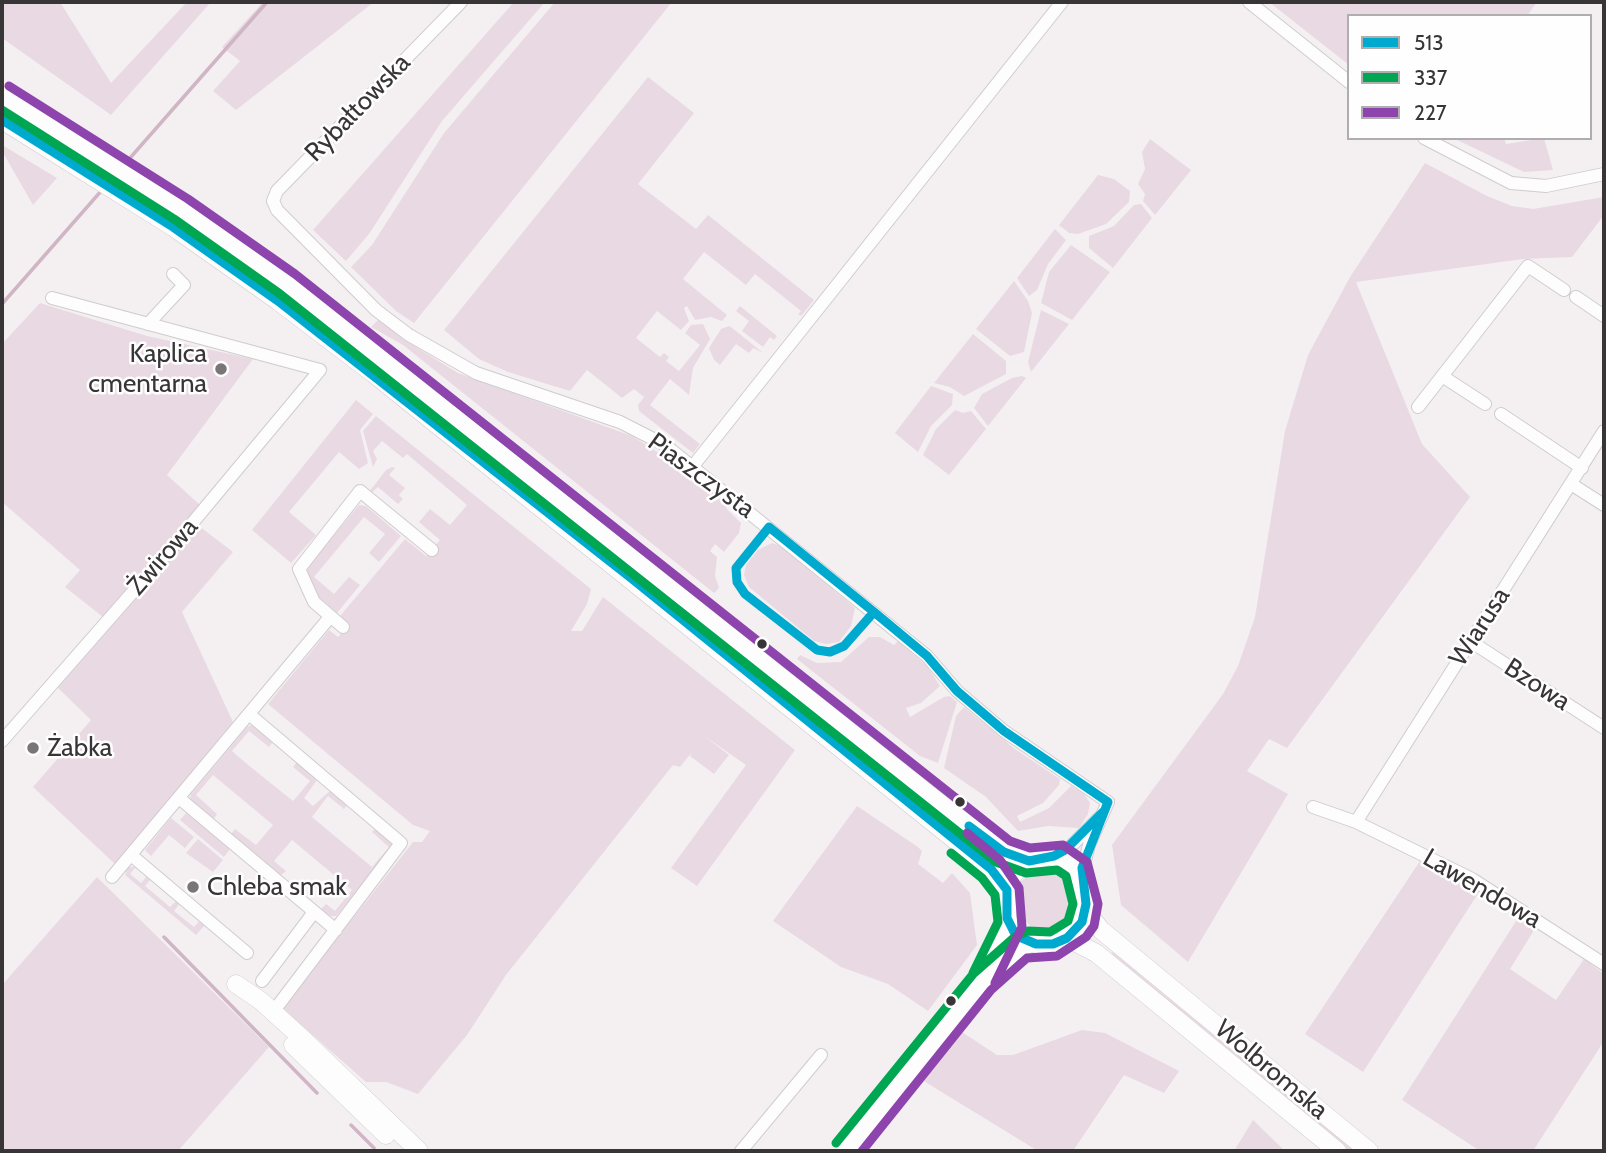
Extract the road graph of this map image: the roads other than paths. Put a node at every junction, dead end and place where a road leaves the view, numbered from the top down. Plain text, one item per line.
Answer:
1 (461, 2) edge
2 (1062, 2) edge
3 (1249, 2) edge
4 (1347, 80) edge
5 (2, 96) edge
6 (2, 120) edge
7 (1428, 140) edge
8 (1604, 174) edge
9 (284, 218) joint
10 (173, 274) dead end
11 (1564, 290) dead end
12 (1576, 297) dead end
13 (52, 298) dead end
14 (1604, 316) edge
15 (148, 324) junction
16 (1442, 376) junction
17 (1485, 404) dead end
18 (1419, 407) dead end
19 (1501, 414) dead end
20 (1604, 431) edge
21 (693, 466) junction
22 (1581, 468) junction
23 (1571, 484) junction
24 (1604, 505) edge
25 (432, 550) dead end
26 (330, 617) junction
27 (343, 627) dead end
28 (1470, 642) junction
29 (249, 714) junction
30 (1604, 727) edge
31 (2, 741) edge
32 (179, 798) junction
33 (1313, 807) dead end
34 (1100, 817) junction
35 (1356, 822) junction
36 (131, 855) junction
37 (1054, 856) junction
38 (1029, 860) junction
39 (1081, 876) junction
40 (112, 877) dead end
41 (1007, 890) junction
42 (1086, 911) junction
43 (314, 912) junction
44 (1010, 924) junction
45 (336, 930) junction
46 (1067, 938) junction
47 (1030, 943) junction
48 (247, 953) dead end
49 (1604, 964) edge
50 (262, 981) dead end
51 (982, 982) junction
52 (274, 1012) junction
53 (821, 1055) dead end
54 (402, 1151) edge
55 (419, 1151) edge
56 (741, 1151) edge
57 (846, 1151) edge
58 (1337, 1151) edge
59 (1369, 1151) edge

1 - 9 street, Rybałtowska
2 - 21 street
3 - 4 street
5 - 38 main road
6 - 41 main road
7 - 8 street
9 - 21 street, Piaszczysta
10 - 15 street
11 - 16 street
12 - 14 street
13 - 15 street
15 - 31 street, Żwirowa
16 - 17 street
16 - 18 street
19 - 22 street
20 - 22 street, Wiarusa
21 - 34 street, Piaszczysta
22 - 23 street, Wiarusa
23 - 24 street
23 - 28 street, Wiarusa
25 - 26 street
26 - 27 street
26 - 29 street
28 - 30 street, Bzowa
28 - 35 street, Wiarusa
29 - 32 street
29 - 45 street
32 - 36 street
32 - 43 street
33 - 35 street
34 - 37 street
34 - 39 street
35 - 49 street, Lawendowa
36 - 40 street
36 - 48 street
37 - 38 main road
37 - 39 main road
38 - 41 main road
39 - 42 main road
41 - 44 main road
42 - 46 main road
42 - 59 main road, Wolbromska
43 - 45 street
43 - 50 street
44 - 47 main road
44 - 51 main road
45 - 52 street
46 - 47 main road
46 - 58 main road, Wolbromska
47 - 51 main road
51 - 57 main road
52 - 54 main road
52 - 55 main road
53 - 56 street

